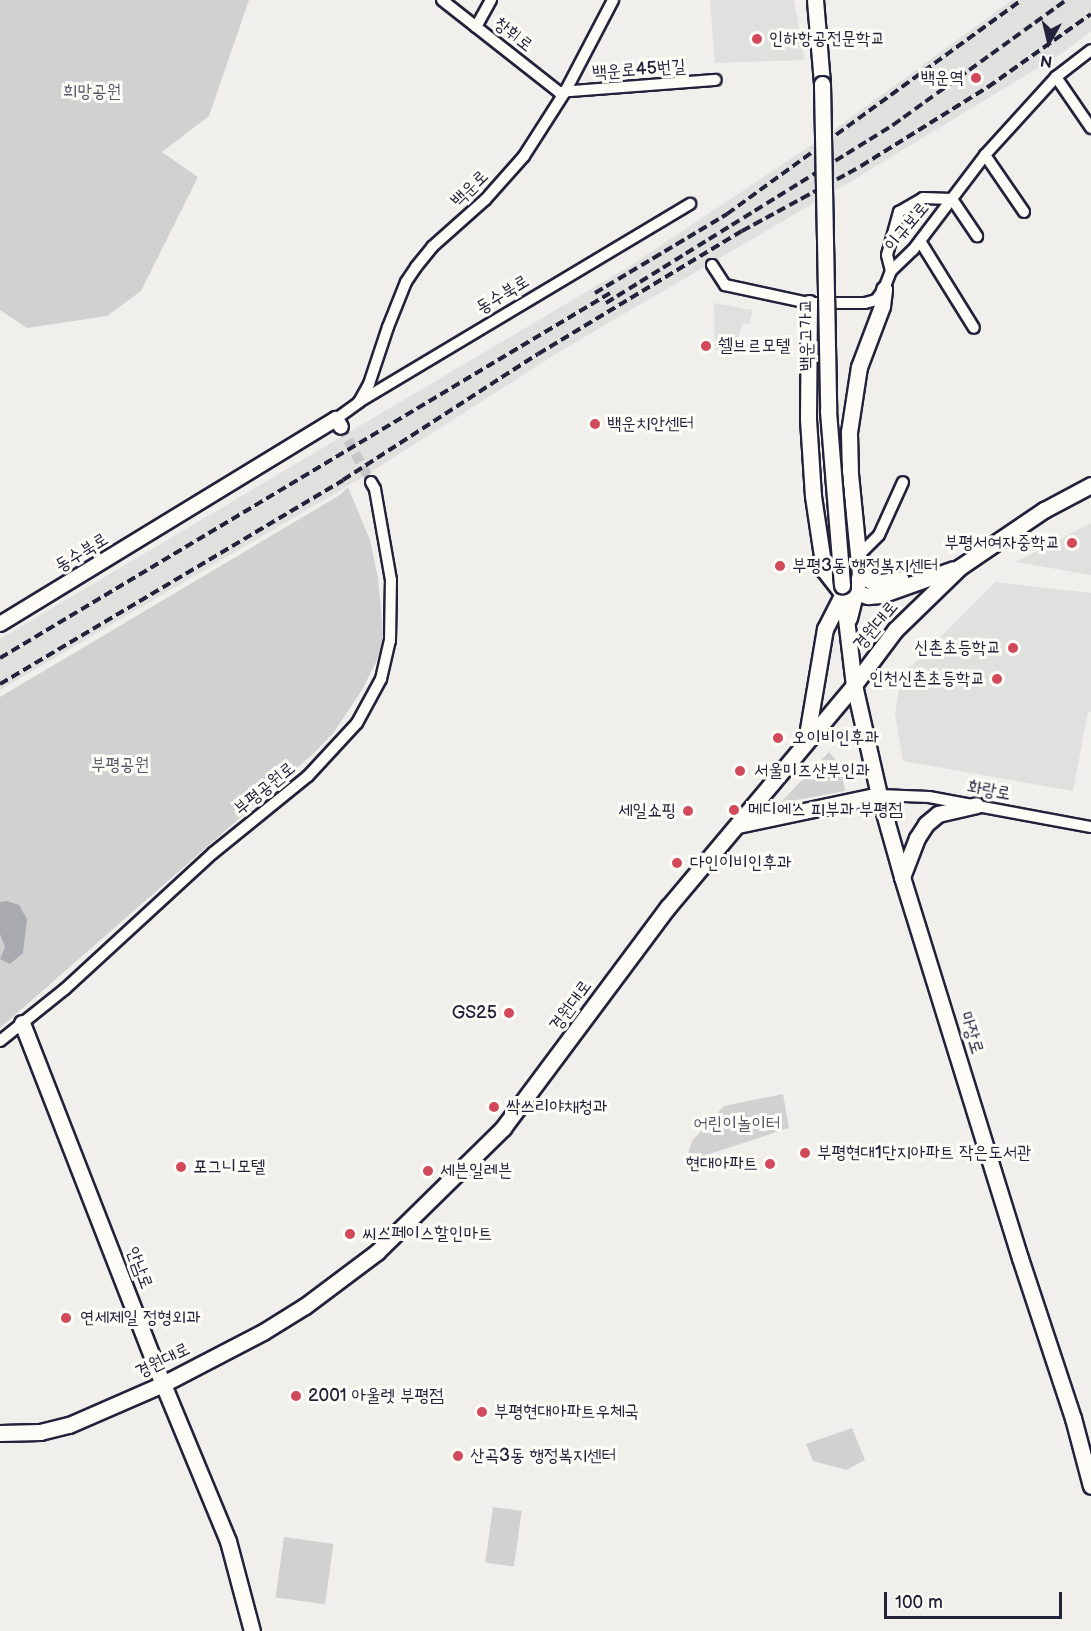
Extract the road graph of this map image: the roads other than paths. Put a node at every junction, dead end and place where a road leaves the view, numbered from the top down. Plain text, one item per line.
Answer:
1 (442, 0) edge
2 (491, 0) edge
3 (613, 0) edge
4 (815, 0) edge
5 (476, 27) junction
6 (1091, 50) edge
7 (1056, 77) junction
8 (716, 80) dead end
9 (565, 92) junction
10 (1091, 128) edge
11 (985, 155) junction
12 (952, 199) junction
13 (690, 204) dead end
14 (1024, 213) dead end
15 (977, 236) dead end
16 (920, 242) junction
17 (712, 265) dead end
18 (891, 271) junction
19 (885, 288) junction
20 (808, 303) junction
21 (974, 328) dead end
22 (359, 402) junction
23 (339, 423) joint
24 (371, 482) tunnel mouth
25 (903, 482) dead end
26 (1091, 485) edge
27 (859, 555) junction
28 (960, 567) junction
29 (860, 574) junction
30 (847, 591) junction
31 (0, 624) edge
32 (854, 685) junction
33 (805, 744) junction
34 (879, 795) junction
35 (976, 805) junction
36 (738, 825) junction
37 (1091, 826) edge
38 (902, 877) junction
39 (22, 1023) junction
40 (0, 1041) edge
41 (163, 1384) junction
42 (0, 1433) edge
43 (1091, 1486) edge
44 (252, 1631) edge

1 - 5 street, 창휘로
2 - 5 street
3 - 9 street, 백운로
4 - 30 main road, 백운고가교, bridge
5 - 9 street, 창휘로
6 - 7 street, 이규보로
7 - 10 street
7 - 11 street, 이규보로
8 - 9 street, 백운로45번길
9 - 22 street, 백운로
11 - 12 street, 이규보로
11 - 14 street
12 - 15 street
12 - 16 street, 이규보로
12 - 18 street
13 - 22 street, 동수북로
16 - 18 street, 이규보로
16 - 21 street
17 - 20 street
18 - 19 street, 이규보로
19 - 20 street
19 - 27 main road
20 - 30 main road
22 - 23 street, 동수북로
23 - 31 street, 동수북로
24 - 39 street, 부평공원로
25 - 27 street
26 - 28 main road, 경원대로
27 - 29 main road
28 - 29 main road
28 - 30 main road
28 - 32 main road, 경원대로
29 - 30 main road
30 - 32 main road, 마장로
30 - 33 main road
32 - 33 main road, 경원대로
32 - 34 main road, 마장로
33 - 36 main road, 경원대로
34 - 35 street, 화랑로
34 - 36 main road
34 - 38 main road, 마장로
35 - 37 street, 화랑로
35 - 38 main road
36 - 41 main road, 경원대로
38 - 43 main road, 마장로
39 - 40 street, 부평공원로
39 - 41 main road, 안남로
41 - 42 main road, 경원대로
41 - 44 main road, 안남로

